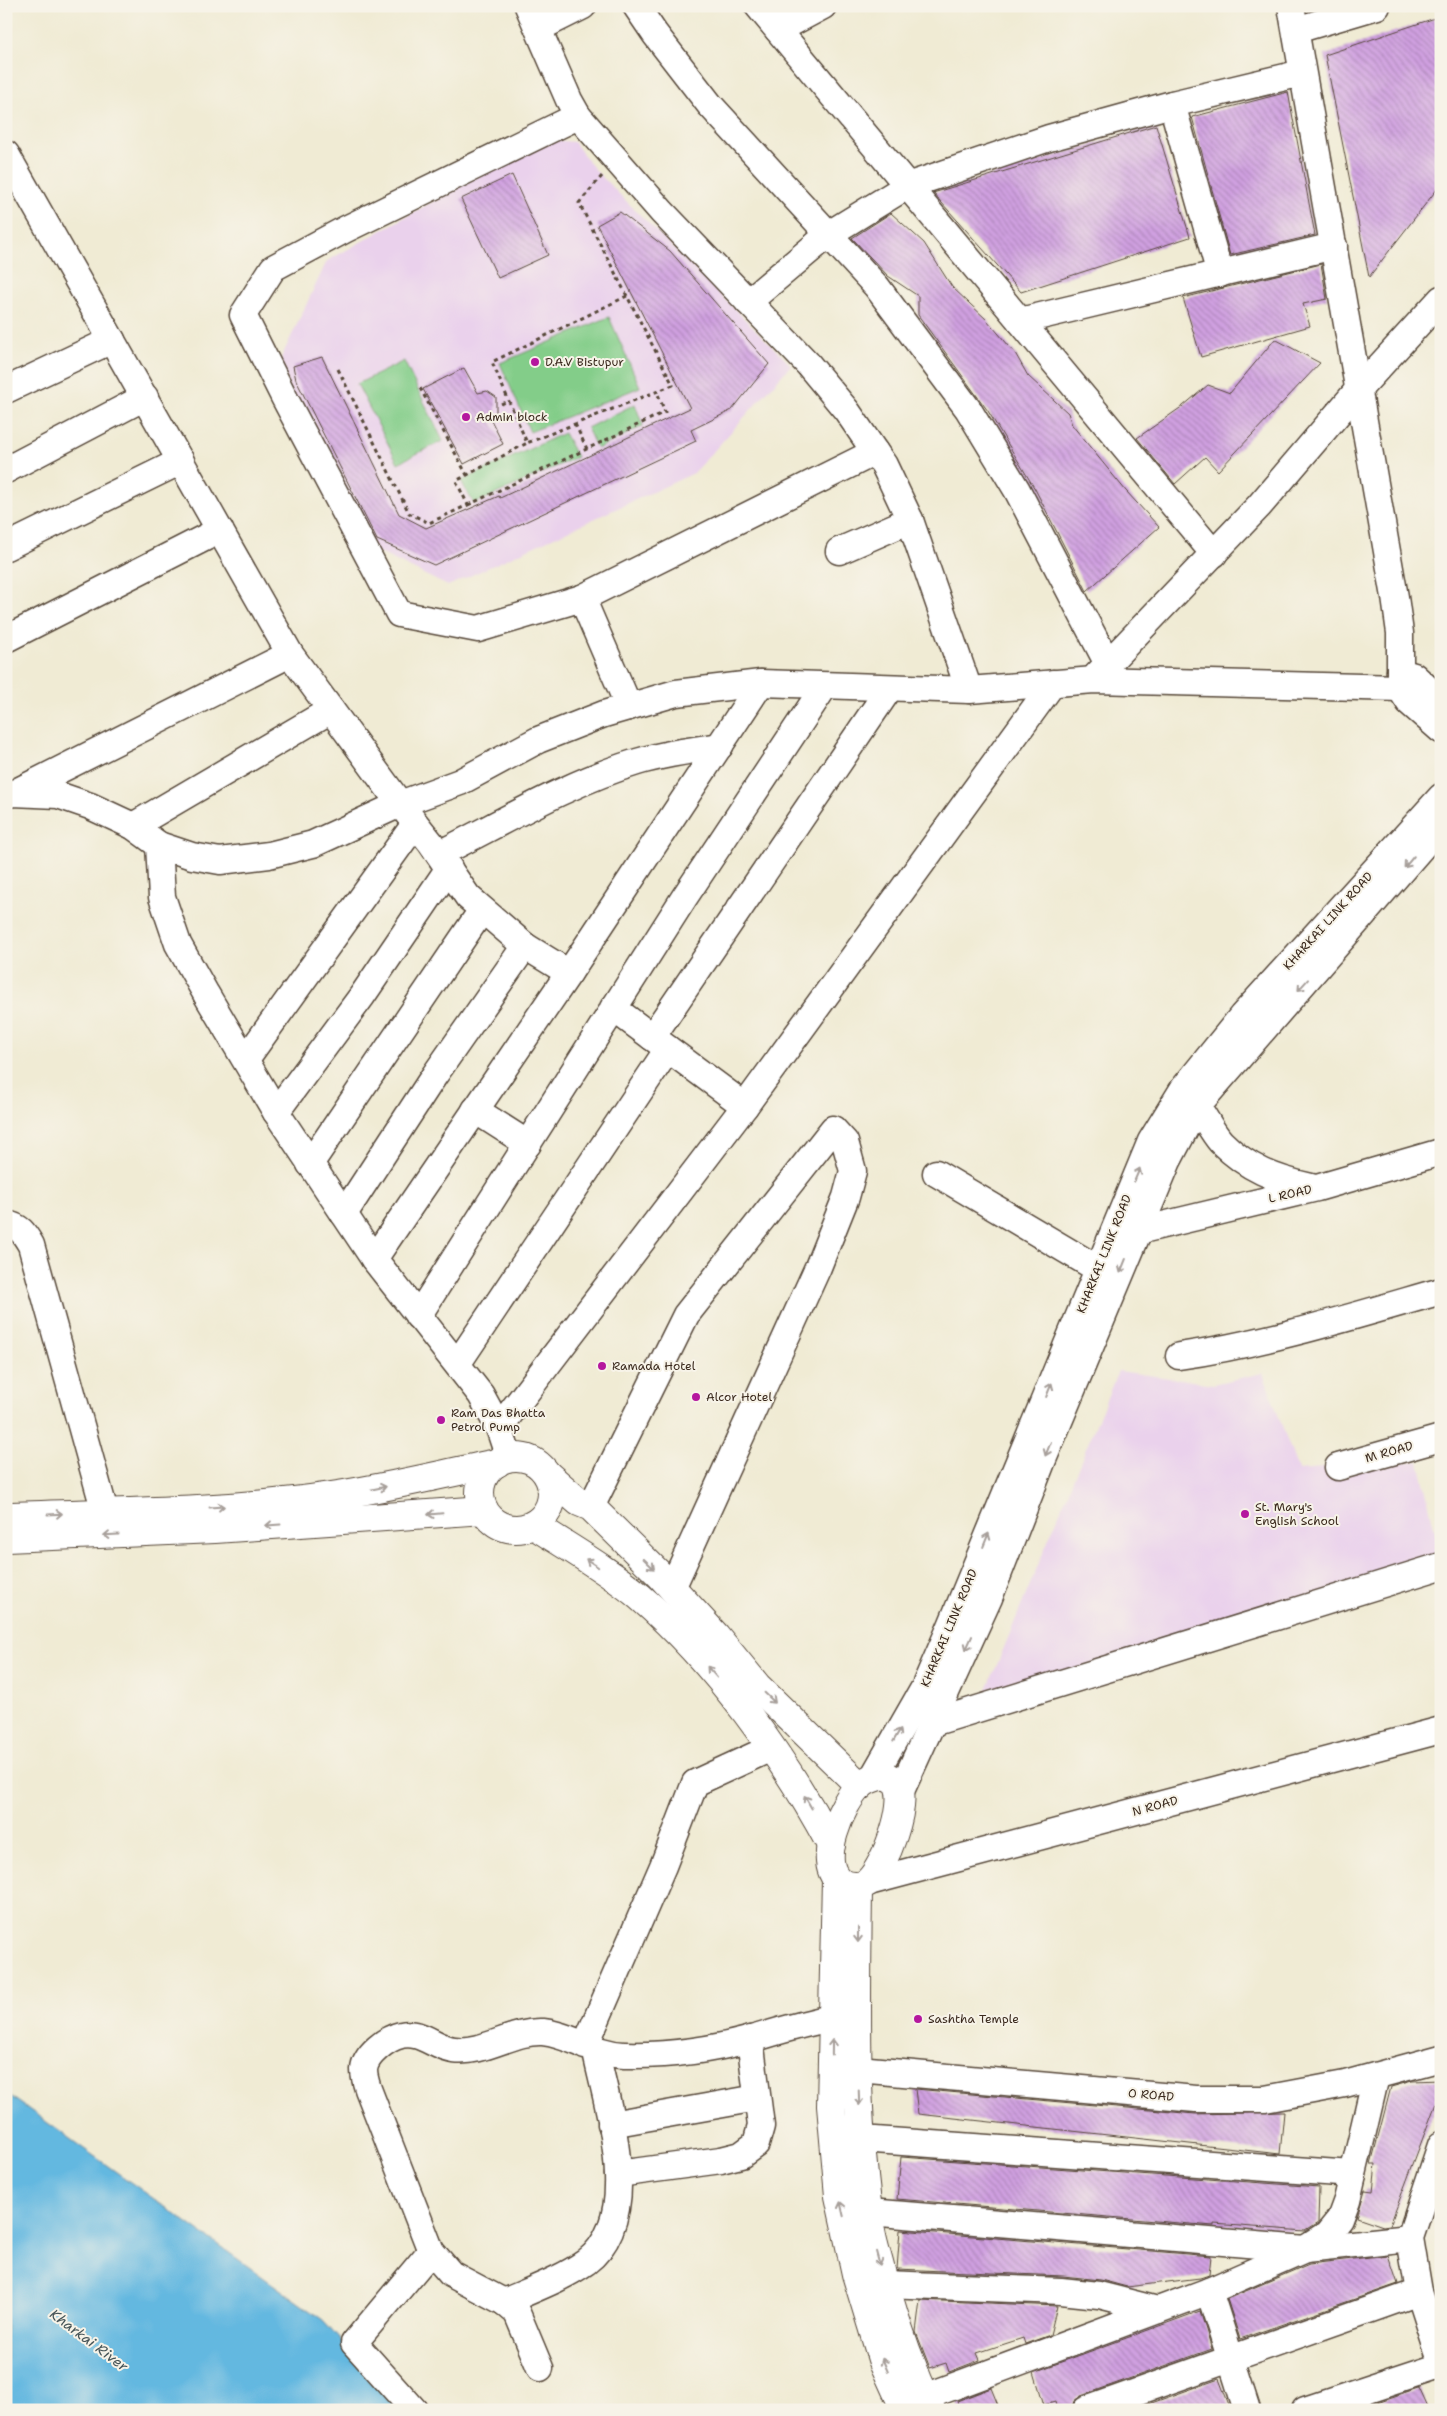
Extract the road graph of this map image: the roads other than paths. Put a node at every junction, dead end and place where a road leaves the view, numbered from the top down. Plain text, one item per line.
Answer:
1 (582, 6) edge
2 (636, 6) edge
3 (758, 6) edge
4 (822, 6) edge
5 (1376, 6) edge
6 (533, 17) edge
7 (1294, 18) edge
8 (778, 30) junction
9 (1302, 73) junction
10 (1172, 104) junction
11 (578, 116) junction
12 (6, 154) edge
13 (908, 186) junction
14 (829, 234) junction
15 (1334, 246) junction
16 (1220, 274) junction
17 (1441, 299) edge
18 (748, 302) junction
19 (1020, 321) junction
20 (112, 340) junction
21 (6, 390) edge
22 (1358, 390) junction
23 (145, 397) junction
24 (875, 452) junction
25 (181, 461) junction
26 (6, 470) edge
27 (910, 520) junction
28 (220, 530) junction
29 (6, 548) edge
30 (839, 551) dead end
31 (1214, 554) junction
32 (582, 598) junction
33 (6, 639) edge
34 (290, 654) junction
35 (1101, 672) junction
36 (1400, 680) junction
37 (1053, 683) junction
38 (761, 684) junction
39 (824, 687) junction
40 (889, 688) junction
41 (969, 690) junction
42 (1441, 702) edge
43 (629, 707) junction
44 (331, 710) junction
45 (1441, 730) edge
46 (720, 746) junction
47 (10, 794) edge
48 (1441, 797) edge
49 (408, 814) junction
50 (1441, 825) edge
51 (133, 826) junction
52 (158, 845) junction
53 (444, 861) junction
54 (482, 910) junction
55 (525, 946) junction
56 (568, 974) junction
57 (613, 1008) junction
58 (660, 1043) junction
59 (246, 1059) junction
60 (745, 1106) junction
61 (1197, 1106) junction
62 (475, 1110) junction
63 (276, 1112) junction
64 (528, 1144) junction
65 (1441, 1152) edge
66 (310, 1164) junction
67 (936, 1173) dead end
68 (1317, 1188) junction
69 (344, 1214) junction
70 (6, 1224) edge
71 (1138, 1231) junction
72 (374, 1260) junction
73 (1098, 1269) junction
74 (1441, 1291) edge
75 (418, 1316) junction
76 (1179, 1356) dead end
77 (458, 1364) junction
78 (499, 1428) junction
79 (1441, 1438) edge
80 (503, 1460) junction
81 (1338, 1467) dead end
82 (548, 1475) junction
83 (590, 1507) junction
84 (484, 1510) junction
85 (104, 1512) junction
86 (6, 1516) edge
87 (534, 1525) junction
88 (6, 1538) edge
89 (1441, 1566) edge
90 (672, 1588) junction
91 (932, 1723) junction
92 (1441, 1730) edge
93 (771, 1748) junction
94 (866, 1782) junction
95 (900, 1793) junction
96 (831, 1845) junction
97 (854, 1882) junction
98 (832, 2018) junction
99 (750, 2040) junction
100 (590, 2047) junction
101 (1441, 2058) edge
102 (858, 2069) junction
103 (1376, 2076) junction
104 (757, 2098) junction
105 (611, 2124) junction
106 (861, 2139) junction
107 (1441, 2145) edge
108 (618, 2174) junction
109 (1353, 2174) junction
110 (869, 2212) junction
111 (1410, 2238) junction
112 (1305, 2249) junction
113 (431, 2251) junction
114 (885, 2284) junction
115 (1209, 2290) junction
116 (1419, 2292) junction
117 (504, 2302) junction
118 (1158, 2310) junction
119 (1231, 2359) junction
120 (1441, 2360) edge
121 (1441, 2365) edge
122 (540, 2368) dead end
123 (920, 2405) edge
124 (414, 2410) edge
125 (1086, 2410) edge
126 (1247, 2410) edge
127 (1306, 2410) edge

1 - 6 street
2 - 14 street
3 - 8 street
4 - 8 street
5 - 7 street
6 - 11 street
7 - 9 street
8 - 13 street
9 - 10 street
9 - 15 street
10 - 13 street
10 - 16 street
11 - 18 street
11 - 32 street
12 - 20 street
13 - 14 street
13 - 19 street
14 - 18 street
14 - 35 street
15 - 16 street
15 - 22 street
16 - 19 street
17 - 22 street
18 - 24 street
19 - 31 street
20 - 21 street
20 - 23 street
22 - 31 street
22 - 36 street
23 - 25 street
23 - 26 street
24 - 27 street
24 - 32 street
25 - 28 street
25 - 29 street
27 - 30 street
27 - 41 street
28 - 33 street
28 - 34 street
31 - 35 street
32 - 43 street
34 - 44 street
34 - 47 street
35 - 36 street
35 - 37 street
36 - 42 street
36 - 45 street
37 - 41 street
37 - 60 street
38 - 39 street
38 - 43 street
38 - 46 street
39 - 40 street
39 - 57 street
40 - 41 street
40 - 58 street
43 - 49 street
44 - 49 street
44 - 51 street
46 - 53 street
46 - 56 street
47 - 51 street
73 -> 48 street, KHARKAI LINK ROAD
49 - 52 street
49 - 53 street
49 - 59 street
50 -> 61 street
51 - 52 street
52 - 59 street
53 - 54 street
53 - 63 street
54 - 55 street
54 - 66 street
55 - 56 street
55 - 69 street
56 - 62 street
57 - 58 street
57 - 64 street
58 - 60 street
58 - 77 street
59 - 63 street
60 - 78 street
61 - 68 street
61 - 71 street
62 - 64 street
62 - 72 street
63 - 66 street
64 - 75 street
65 - 68 street, L ROAD
66 - 69 street
67 - 73 street
68 - 71 street, L ROAD
69 - 72 street
70 - 85 street
71 -> 91 street
72 - 75 street
94 -> 73 street, KHARKAI LINK ROAD
74 - 76 street
75 - 77 street
77 - 78 street
78 - 80 street
79 - 81 street, M ROAD
80 - 82 main road
80 - 84 main road
85 -> 80 main road
82 - 83 main road
82 - 87 main road
83 -> 90 main road
83 - 90 street
84 - 87 main road
84 -> 88 main road
86 -> 85 main road
93 -> 87 main road
89 - 91 street
90 -> 94 main road
91 - 95 street
92 - 97 street, N ROAD
96 -> 93 main road
93 - 100 street
94 - 95 main road
94 - 96 main road
95 - 97 main road
96 - 97 main road
97 - 98 main road
97 -> 102 main road
98 - 99 street
123 -> 98 main road
99 - 100 street
99 - 104 street
100 - 105 street
100 - 113 street
101 - 103 street, O ROAD
102 - 103 street, O ROAD
102 -> 106 main road
103 - 109 street
104 - 105 street
104 - 108 street
105 - 108 street
106 - 109 street
106 - 110 main road
107 - 111 street
108 - 117 street
109 - 112 street
110 - 112 street
110 -> 114 main road
111 - 112 street
111 - 116 street
112 - 115 street
113 - 117 street
113 - 124 street
114 - 118 street
114 - 123 main road
115 - 118 street
115 - 119 street
116 - 119 street
116 - 120 street
117 - 122 street
118 - 123 street
119 - 125 street
119 - 126 street
121 - 127 street

